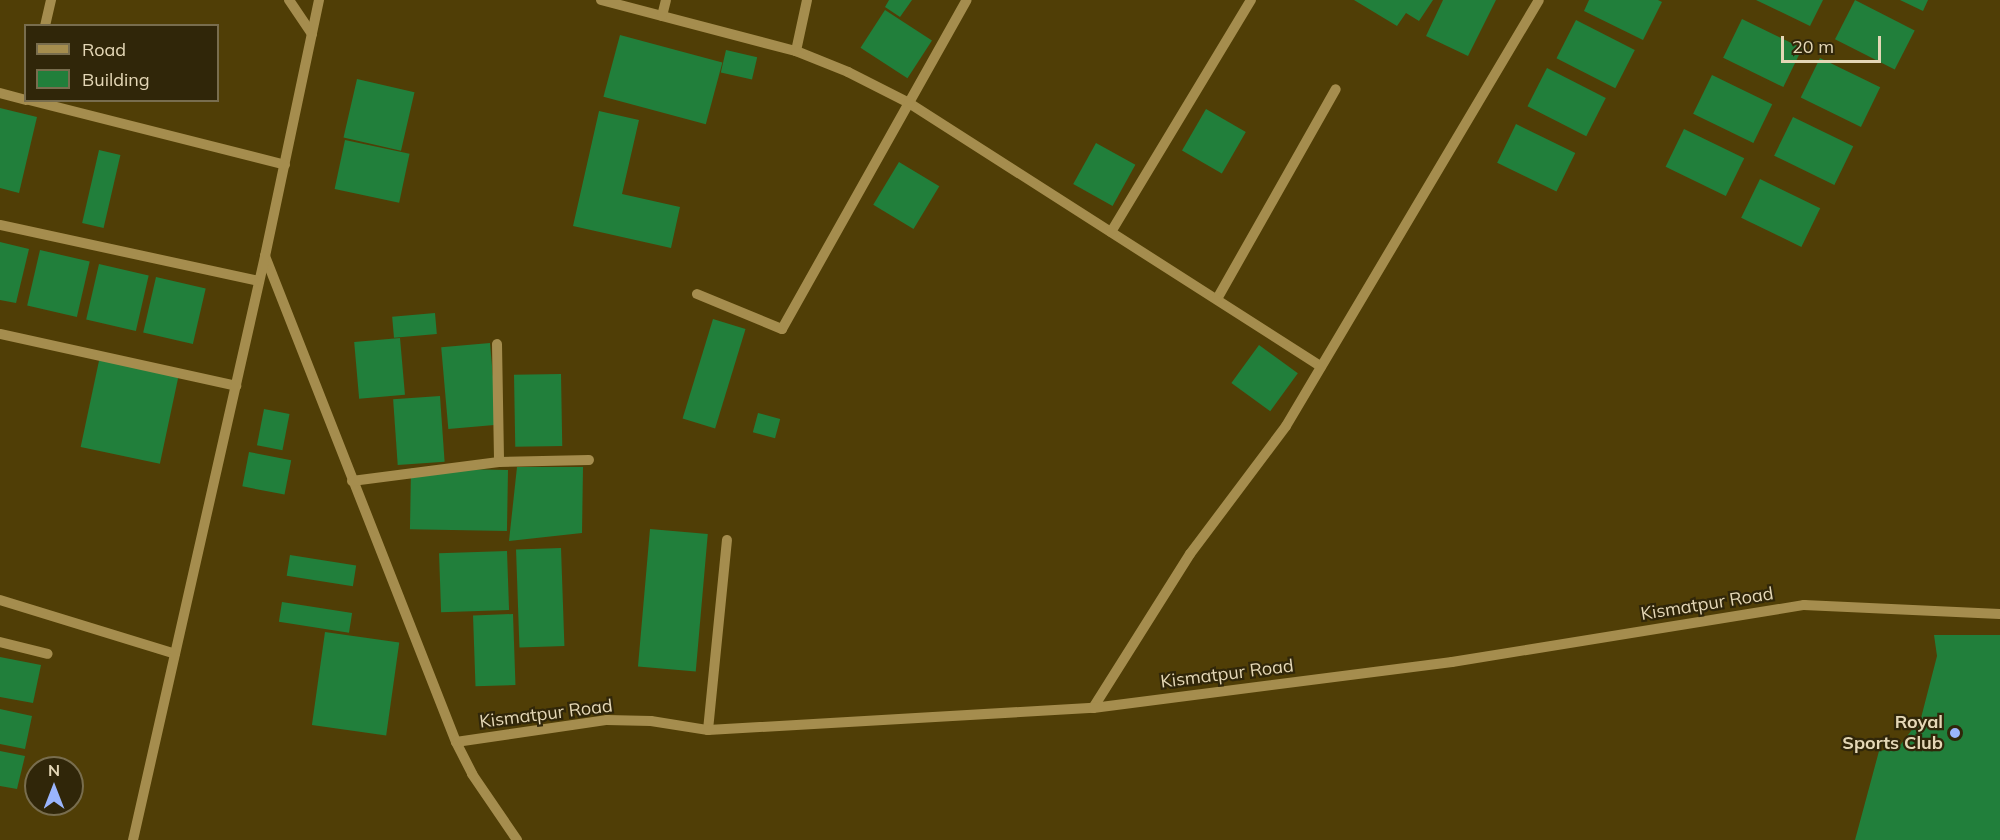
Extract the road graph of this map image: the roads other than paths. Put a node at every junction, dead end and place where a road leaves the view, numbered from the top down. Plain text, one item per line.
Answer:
1 (51, 0) edge
2 (289, 0) edge
3 (319, 0) edge
4 (601, 0) edge
5 (666, 0) edge
6 (807, 0) edge
7 (967, 0) edge
8 (1251, 0) edge
9 (1539, 0) edge
10 (662, 16) junction
11 (45, 24) edge
12 (312, 34) junction
13 (796, 51) junction
14 (1336, 89) dead end
15 (0, 93) edge
16 (24, 99) edge
17 (35, 102) edge
18 (909, 103) junction
19 (285, 165) junction
20 (0, 225) edge
21 (1111, 232) junction
22 (265, 256) junction
23 (260, 281) junction
24 (697, 294) dead end
25 (1217, 299) junction
26 (0, 334) edge
27 (497, 344) dead end
28 (1321, 366) junction
29 (236, 386) junction
30 (589, 460) dead end
31 (499, 462) junction
32 (352, 481) junction
33 (728, 540) dead end
34 (0, 600) edge
35 (2000, 614) edge
36 (0, 642) edge
37 (48, 654) dead end
38 (175, 654) junction
39 (1093, 708) junction
40 (708, 730) junction
41 (456, 742) junction
42 (133, 840) edge
43 (518, 840) edge

1 - 11 street
2 - 12 street
3 - 12 street
4 - 10 street
5 - 10 street
6 - 13 street
7 - 18 street
8 - 21 street
9 - 28 street
10 - 13 street
12 - 19 street
13 - 18 street
14 - 25 street
15 - 16 street
17 - 19 street
18 - 21 street
18 - 24 street
19 - 22 street
20 - 23 street
21 - 25 street
22 - 23 street
22 - 32 street
23 - 29 street
25 - 28 street
26 - 29 street
27 - 31 street
28 - 39 street
29 - 38 street
30 - 31 street
31 - 32 street
32 - 41 street
33 - 40 street
34 - 38 street
35 - 39 street, Kismatpur Road
36 - 37 street
38 - 42 street
39 - 40 street, Kismatpur Road
40 - 41 street, Kismatpur Road
41 - 43 street

